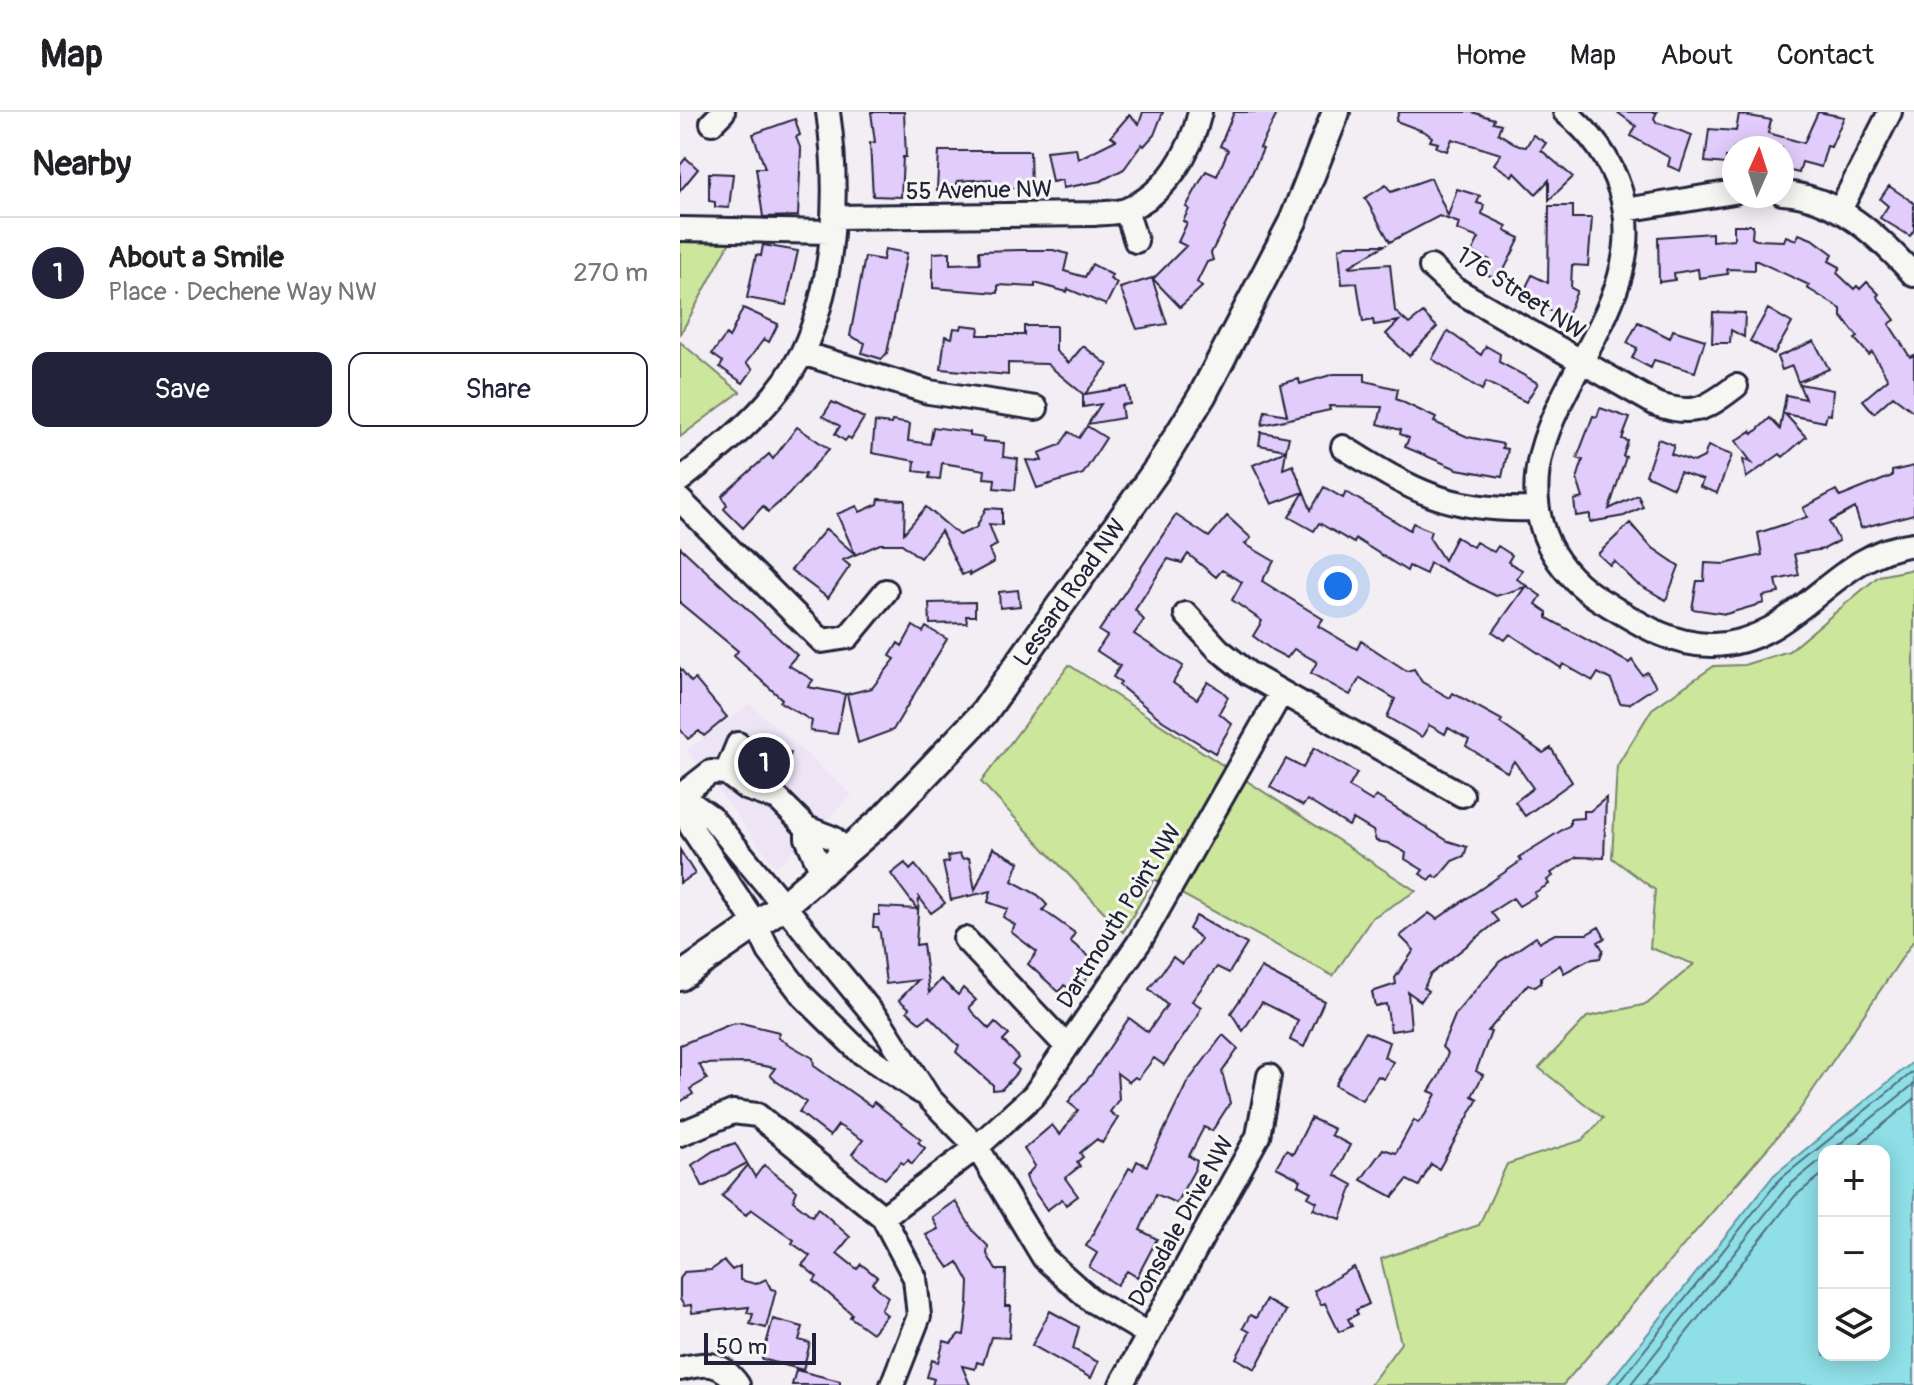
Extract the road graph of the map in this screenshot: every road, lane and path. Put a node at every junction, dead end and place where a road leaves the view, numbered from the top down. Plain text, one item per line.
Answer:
1 (828, 112) edge
2 (1200, 112) edge
3 (1336, 112) edge
4 (1565, 112) edge
5 (1890, 112) edge
6 (1722, 194) edge
7 (1794, 194) edge
8 (1126, 210) junction
9 (1625, 210) junction
10 (1840, 210) junction
11 (831, 225) junction
12 (680, 229) edge
13 (1136, 241) dead end
14 (1431, 267) dead end
15 (1914, 275) edge
16 (802, 353) junction
17 (1582, 364) junction
18 (1736, 386) dead end
19 (1036, 408) dead end
20 (1343, 447) dead end
21 (680, 480) edge
22 (680, 500) edge
23 (1536, 509) junction
24 (1914, 544) edge
25 (886, 591) dead end
26 (1186, 614) dead end
27 (1281, 693) junction
28 (738, 744) dead end
29 (726, 773) junction
30 (680, 795) edge
31 (1462, 795) dead end
32 (807, 828) junction
33 (846, 852) junction
34 (822, 872) junction
35 (783, 906) junction
36 (757, 926) junction
37 (965, 939) dead end
38 (680, 977) edge
39 (1067, 1047) junction
40 (1269, 1076) dead end
41 (929, 1098) junction
42 (680, 1134) edge
43 (977, 1147) junction
44 (883, 1217) junction
45 (1148, 1334) junction
46 (710, 1362) junction
47 (680, 1369) edge
48 (697, 1385) edge
49 (738, 1385) edge
50 (892, 1385) edge
51 (1121, 1385) edge

1 - 11 street
2 - 8 street
3 - 33 main road, Lessard Road NW
4 - 9 street
5 - 10 street
6 - 9 street
7 - 10 street
8 - 11 street, 55 Avenue NW
8 - 13 street
9 - 17 street, 176 Street NW
10 - 15 street
11 - 12 street, 55 Avenue NW
11 - 16 street
14 - 17 street, 176 Street NW
16 - 19 street
16 - 21 street
17 - 18 street, 176 Street NW
17 - 23 street, 176 Street NW
20 - 23 street
22 - 25 street
23 - 24 street
26 - 27 street
27 - 31 street
27 - 39 street, Dartmouth Point NW
28 - 29 street
29 - 30 street
29 - 32 street
30 - 35 street
30 - 36 street
32 - 33 street
32 - 34 street
33 - 34 main road, Lessard Road NW
34 - 35 main road, Lessard Road NW
35 - 36 main road, Lessard Road NW
35 - 41 street
36 - 38 main road, Lessard Road NW
36 - 41 street
37 - 39 street
39 - 43 street, Dartmouth Point NW
40 - 45 street, Donsdale Drive NW
41 - 43 street
42 - 44 street
43 - 44 street, Dartmouth Point NW
43 - 45 street
44 - 50 street
45 - 51 street, Donsdale Drive NW
46 - 47 street
46 - 48 street
46 - 49 street

